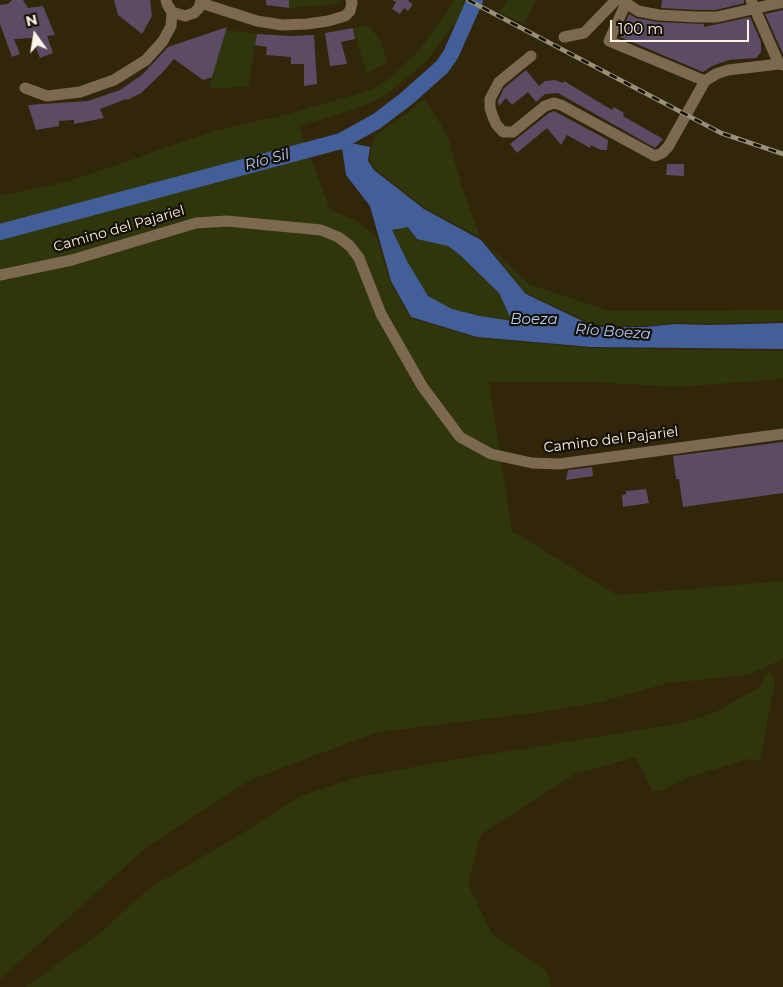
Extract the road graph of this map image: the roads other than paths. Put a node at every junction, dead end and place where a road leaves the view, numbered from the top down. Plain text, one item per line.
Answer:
1 (166, 0) edge
2 (351, 0) edge
3 (201, 1) edge
4 (623, 1) edge
5 (783, 2) edge
6 (753, 4) edge
7 (172, 12) junction
8 (564, 37) dead end
9 (531, 56) dead end
10 (781, 64) edge
11 (705, 81) junction
12 (25, 88) dead end
13 (0, 275) edge
14 (783, 434) edge

1 - 7 street
2 - 3 street
3 - 7 street
4 - 6 street
4 - 8 street
4 - 11 street
5 - 6 street
6 - 10 street
7 - 12 street
9 - 11 street
10 - 11 street
13 - 14 street, Camino del Pajariel

